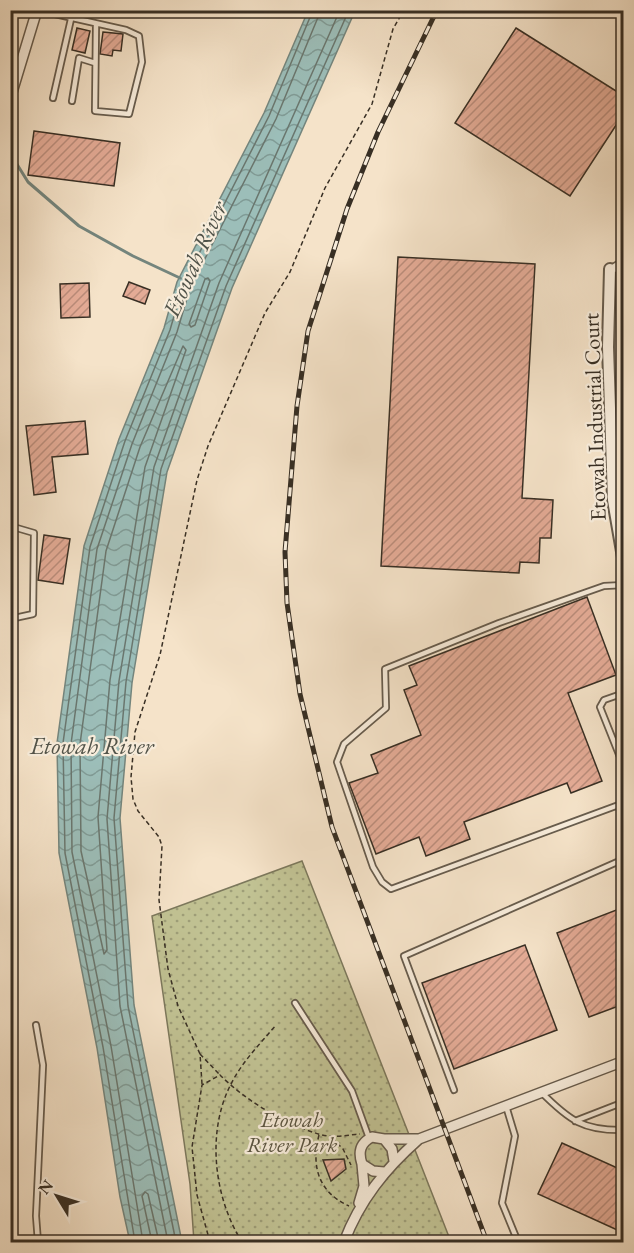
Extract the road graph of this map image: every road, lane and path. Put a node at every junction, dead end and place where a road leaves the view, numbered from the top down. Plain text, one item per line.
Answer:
1 (404, 10) edge
2 (37, 11) edge
3 (71, 19) junction
4 (96, 25) junction
5 (95, 63) junction
6 (53, 98) dead end
7 (10, 99) edge
8 (72, 101) dead end
9 (624, 260) edge
10 (610, 269) junction
11 (624, 270) edge
12 (624, 462) edge
13 (611, 464) junction
14 (10, 526) edge
15 (624, 563) edge
16 (624, 585) edge
17 (10, 618) edge
18 (624, 693) edge
19 (624, 767) edge
20 (624, 803) edge
21 (624, 859) edge
22 (295, 1003) dead end
23 (36, 1025) dead end
24 (276, 1025) dead end
25 (200, 1054) junction
26 (624, 1061) edge
27 (220, 1075) junction
28 (202, 1085) junction
29 (230, 1085) junction
30 (454, 1090) dead end
31 (542, 1092) junction
32 (624, 1102) edge
33 (506, 1106) junction
34 (575, 1121) junction
35 (624, 1130) edge
36 (319, 1134) junction
37 (368, 1135) junction
38 (330, 1136) junction
39 (384, 1139) junction
40 (419, 1139) junction
41 (394, 1161) junction
42 (362, 1164) junction
43 (353, 1172) dead end
44 (384, 1172) junction
45 (357, 1211) junction
46 (346, 1213) dead end
47 (38, 1242) edge
48 (210, 1242) edge
49 (242, 1242) edge
50 (344, 1242) edge
51 (518, 1242) edge

1 - 25 path
2 - 3 lane
2 - 7 street
3 - 4 lane
3 - 6 lane
4 - 5 lane
4 - 5 lane
5 - 8 lane
9 - 10 lane
10 - 11 lane
10 - 13 street, Etowah Industrial Court
12 - 13 lane
13 - 15 street, Etowah Industrial Court
14 - 17 lane
16 - 20 lane
18 - 19 lane
21 - 30 lane
22 - 37 lane
23 - 47 lane
24 - 29 path
25 - 27 path
25 - 28 path
26 - 31 street
27 - 28 path
27 - 29 path
28 - 48 path
29 - 36 path
29 - 49 path
31 - 33 street
31 - 34 lane
32 - 34 lane
33 - 40 street
33 - 51 lane
34 - 35 lane
36 - 38 path
36 - 46 path
37 - 38 path
37 - 39 street
37 - 42 street
38 - 43 path
39 - 40 street
39 - 41 street
40 - 41 street
41 - 44 street
42 - 44 street
42 - 45 street
44 - 45 street
45 - 50 street

